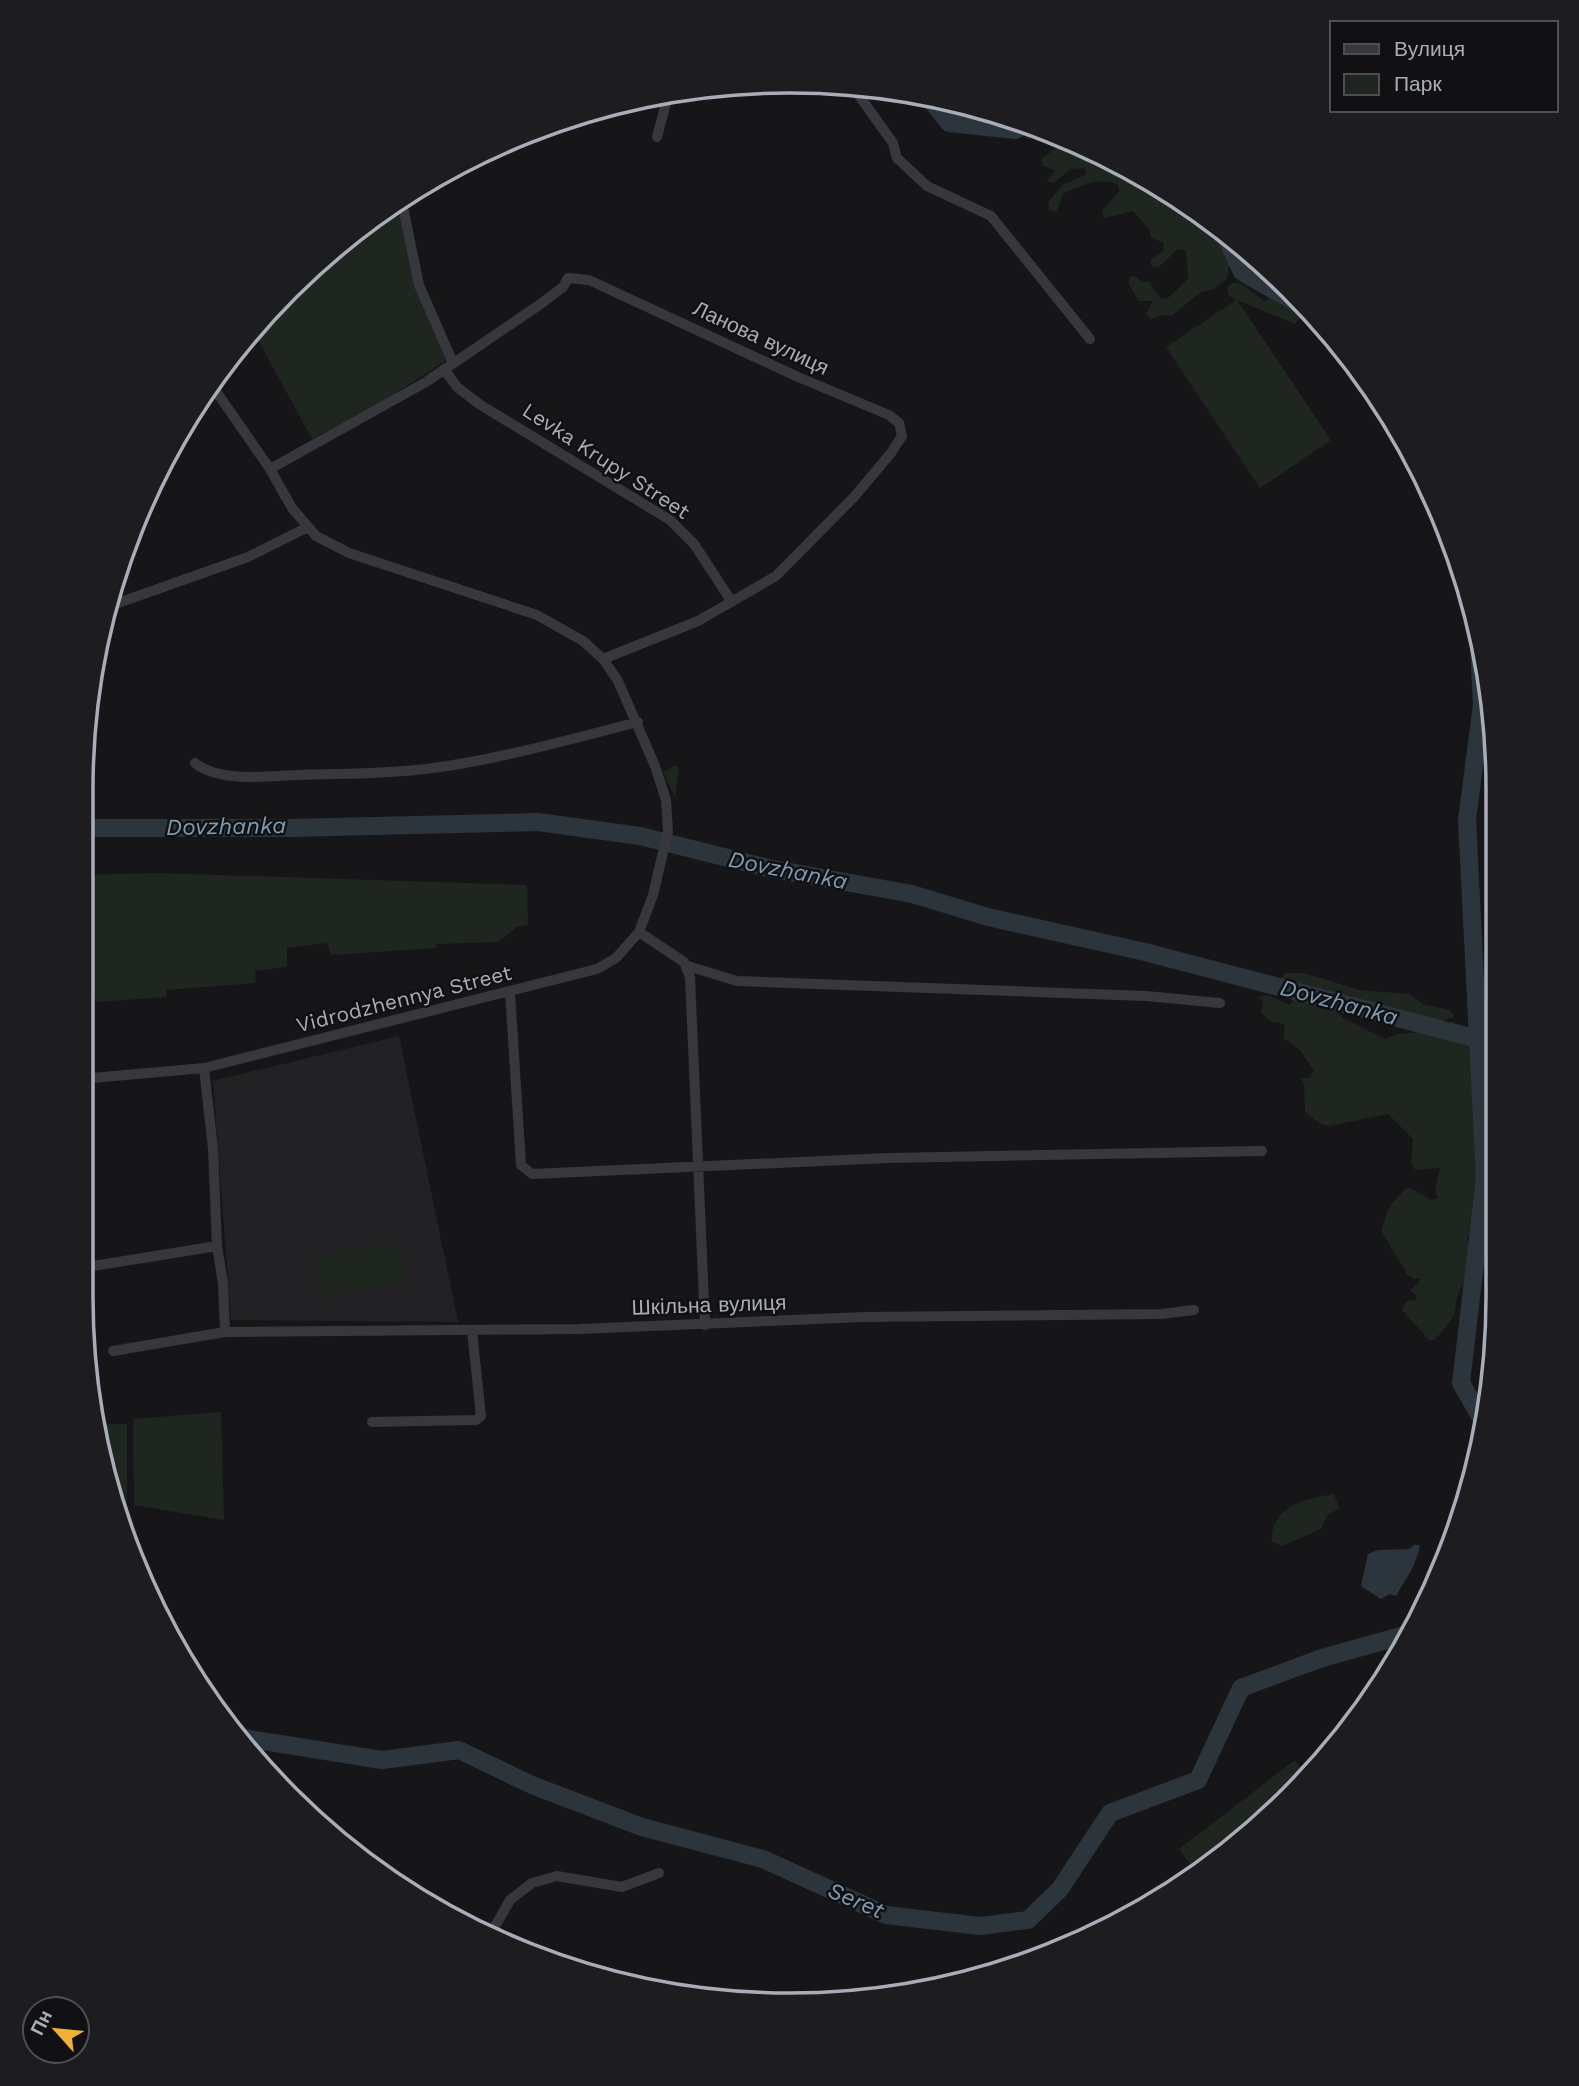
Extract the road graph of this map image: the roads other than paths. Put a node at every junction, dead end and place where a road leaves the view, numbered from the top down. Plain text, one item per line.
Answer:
1 (860, 97) edge
2 (666, 104) edge
3 (657, 137) dead end
4 (403, 209) edge
5 (1090, 340) dead end
6 (449, 366) junction
7 (217, 393) edge
8 (270, 469) junction
9 (306, 527) junction
10 (732, 602) junction
11 (118, 603) edge
12 (603, 659) junction
13 (638, 722) junction
14 (195, 763) dead end
15 (639, 932) junction
16 (688, 966) junction
17 (510, 992) junction
18 (1220, 1003) dead end
19 (204, 1068) junction
20 (93, 1078) edge
21 (1262, 1151) dead end
22 (698, 1166) junction
23 (217, 1246) junction
24 (93, 1266) edge
25 (1194, 1310) dead end
26 (705, 1325) junction
27 (471, 1331) junction
28 (225, 1332) junction
29 (113, 1351) dead end
30 (372, 1422) dead end
31 (659, 1873) dead end
32 (495, 1927) edge

1 - 5 street
2 - 3 street
4 - 6 street, Levka Krupy Street
6 - 8 street, Ланова вулиця
6 - 10 street, Levka Krupy Street
6 - 10 street, Ланова вулиця
7 - 8 street
8 - 9 street
9 - 11 street
9 - 12 street, Vidrodzhennya Street
10 - 12 street, Ланова вулиця
12 - 13 street, Vidrodzhennya Street
13 - 14 street
13 - 15 street, Vidrodzhennya Street
15 - 16 street
15 - 17 street, Vidrodzhennya Street
16 - 18 street
16 - 22 street
17 - 19 street, Vidrodzhennya Street
17 - 22 street
19 - 20 street, Vidrodzhennya Street
19 - 23 street
21 - 22 street
22 - 26 street
23 - 24 street
23 - 28 street
25 - 26 street, Шкільна вулиця
26 - 27 street, Шкільна вулиця
27 - 28 street, Шкільна вулиця
27 - 30 street
28 - 29 street, Шкільна вулиця
31 - 32 street

